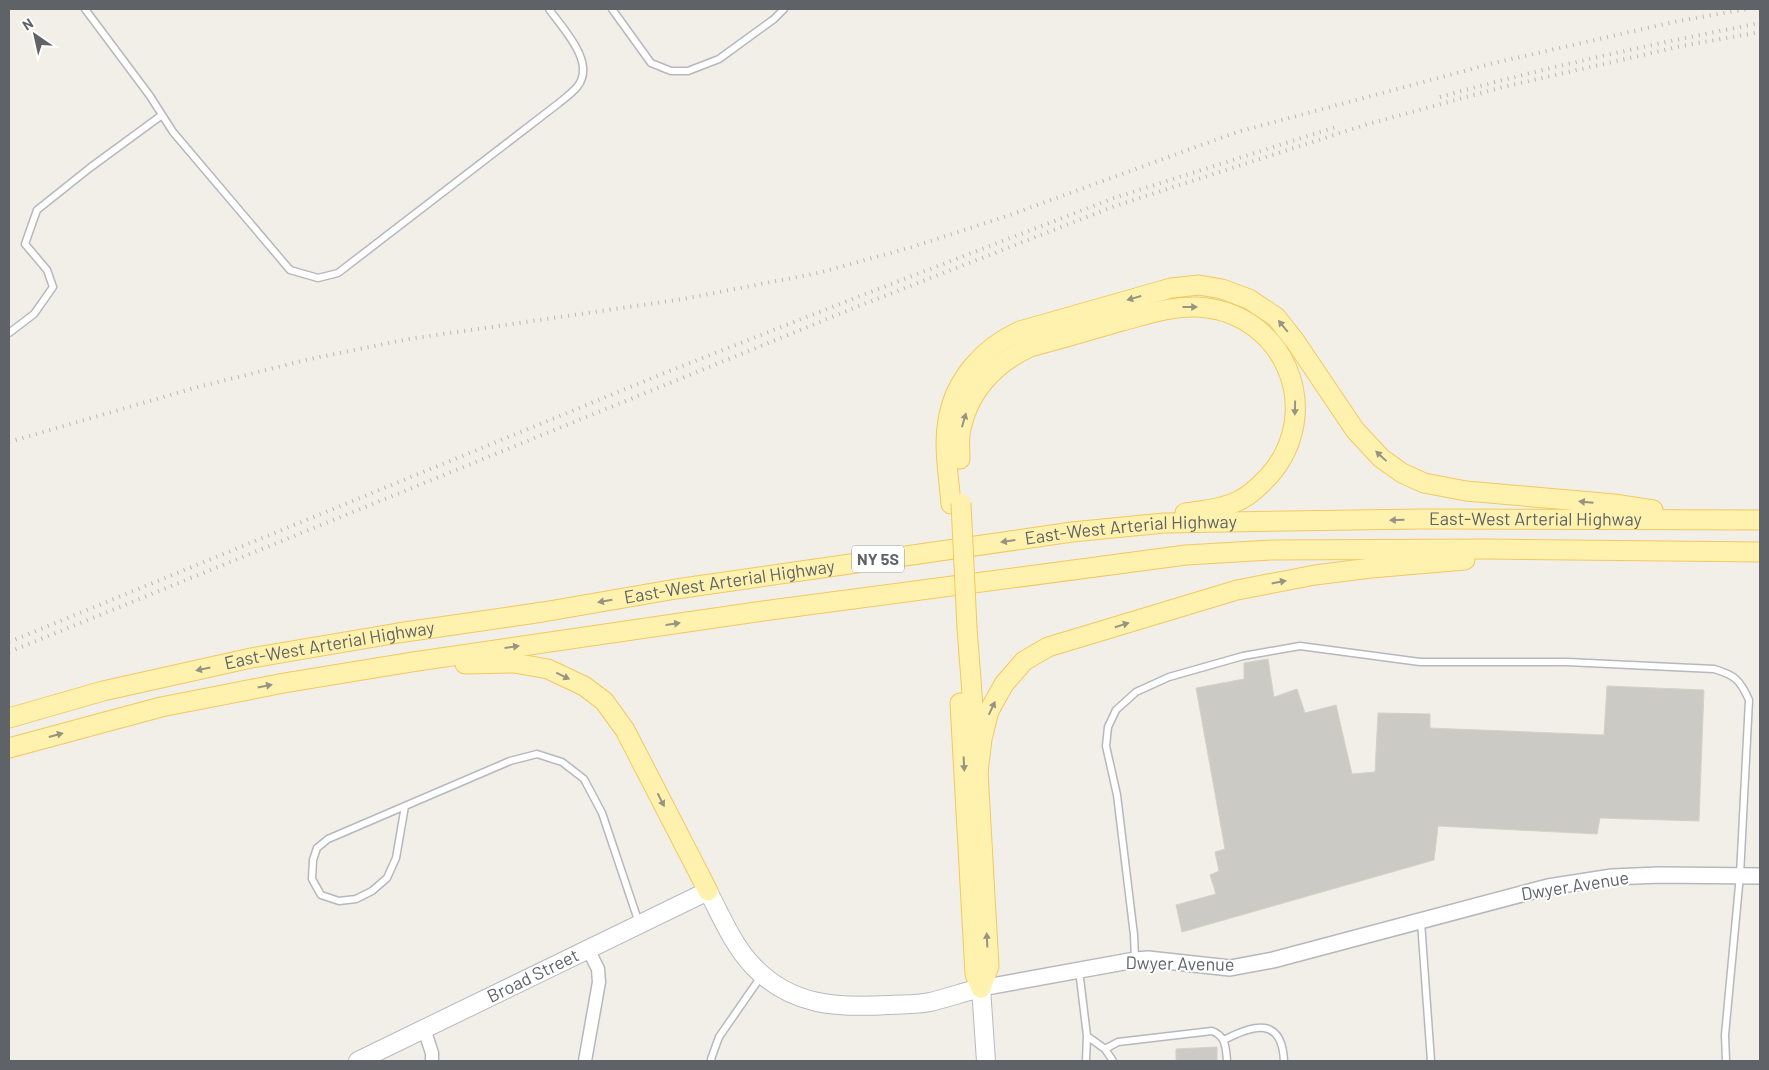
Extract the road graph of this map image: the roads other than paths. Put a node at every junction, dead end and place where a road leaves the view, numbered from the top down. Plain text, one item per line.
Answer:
1 (85, 9) edge
2 (549, 9) edge
3 (612, 9) edge
4 (784, 9) edge
5 (162, 115) junction
6 (9, 333) edge
7 (956, 504) junction
8 (1721, 520) junction
9 (1760, 520) edge
10 (1109, 528) junction
11 (1580, 550) junction
12 (1760, 552) edge
13 (962, 628) junction
14 (412, 662) junction
15 (9, 718) edge
16 (9, 748) edge
17 (978, 772) junction
18 (405, 806) junction
19 (1740, 875) junction
20 (1760, 876) edge
21 (708, 891) junction
22 (1421, 920) junction
23 (639, 924) junction
24 (588, 949) junction
25 (1135, 960) junction
26 (1079, 969) junction
27 (762, 974) junction
28 (981, 988) junction
29 (424, 1029) junction
30 (1087, 1036) junction
31 (1224, 1040) junction
32 (1105, 1049) junction
33 (358, 1061) edge
34 (432, 1061) edge
35 (585, 1061) edge
36 (712, 1061) edge
37 (986, 1061) edge
38 (1086, 1061) edge
39 (1113, 1061) edge
40 (1227, 1061) edge
41 (1284, 1061) edge
42 (1431, 1061) edge
43 (1726, 1061) edge

1 - 5 lane
2 - 5 lane
3 - 4 lane
5 - 6 lane
8 -> 7 main road
7 -> 10 main road
7 - 13 main road, bridge
8 - 9 main road, East-West Arterial Highway / NY 5S
8 -> 10 main road, East-West Arterial Highway / NY 5S
10 -> 15 main road, East-West Arterial Highway / NY 5S
11 - 12 main road, East-West Arterial Highway / NY 5S
14 -> 11 main road, East-West Arterial Highway / NY 5S
17 -> 11 main road
13 - 17 main road
13 -> 28 main road
16 -> 14 main road, East-West Arterial Highway / NY 5S
14 -> 21 main road
28 -> 17 main road
18 - 18 lane
18 - 23 lane
19 - 20 street, Dwyer Avenue
19 - 22 street, Dwyer Avenue
19 - 25 lane
19 - 43 lane
21 - 23 main road, Broad Street
21 - 27 main road, Dwyer Avenue
22 - 25 street, Dwyer Avenue
22 - 42 lane
23 - 24 main road, Broad Street
24 - 29 main road, Broad Street
24 - 35 street
25 - 26 street, Dwyer Avenue
26 - 28 street, Dwyer Avenue
26 - 30 lane
27 - 28 main road, Dwyer Avenue
27 - 36 lane
28 - 37 main road
29 - 33 main road, Broad Street
29 - 34 street
30 - 32 lane
30 - 38 lane
31 - 32 lane
31 - 40 lane
31 - 41 lane
32 - 39 lane

